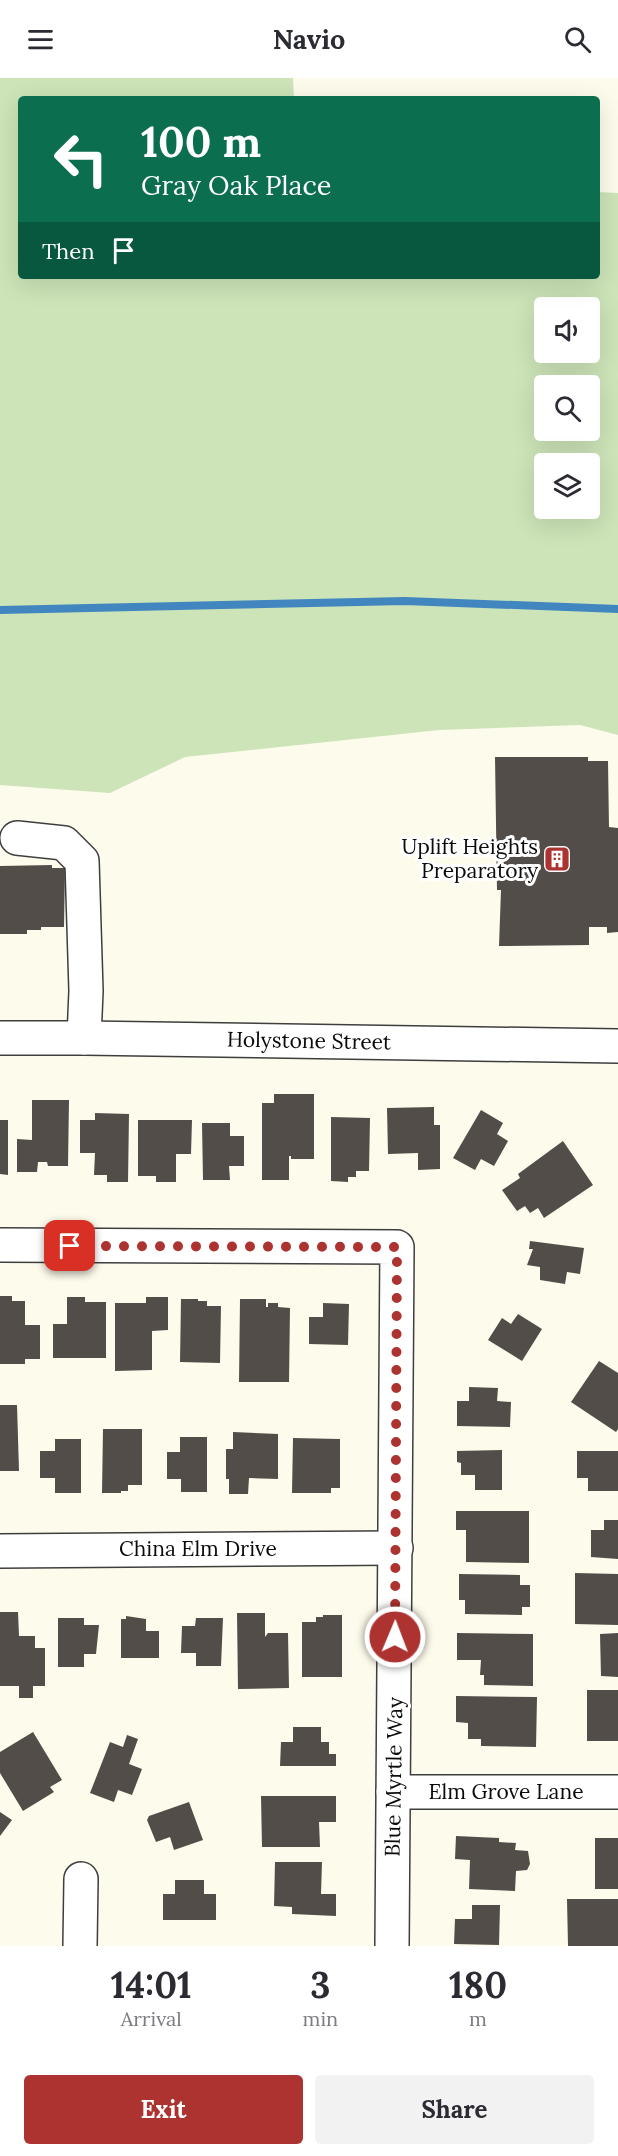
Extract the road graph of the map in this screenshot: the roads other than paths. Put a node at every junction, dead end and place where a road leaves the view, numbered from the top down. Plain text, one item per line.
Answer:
1 (17, 838) dead end
2 (0, 1038) edge
3 (84, 1038) junction
4 (618, 1046) edge
5 (0, 1245) edge
6 (396, 1548) junction
7 (0, 1551) edge
8 (393, 1792) junction
9 (618, 1792) edge
10 (81, 1879) dead end
11 (80, 1946) edge
12 (392, 1946) edge

1 - 3 street
2 - 3 street, Holystone Street
3 - 4 street, Holystone Street
5 - 6 street, Blue Myrtle Way
6 - 7 street, China Elm Drive
6 - 8 street, Blue Myrtle Way
8 - 9 street, Elm Grove Lane
8 - 12 street, Blue Myrtle Way
10 - 11 street

